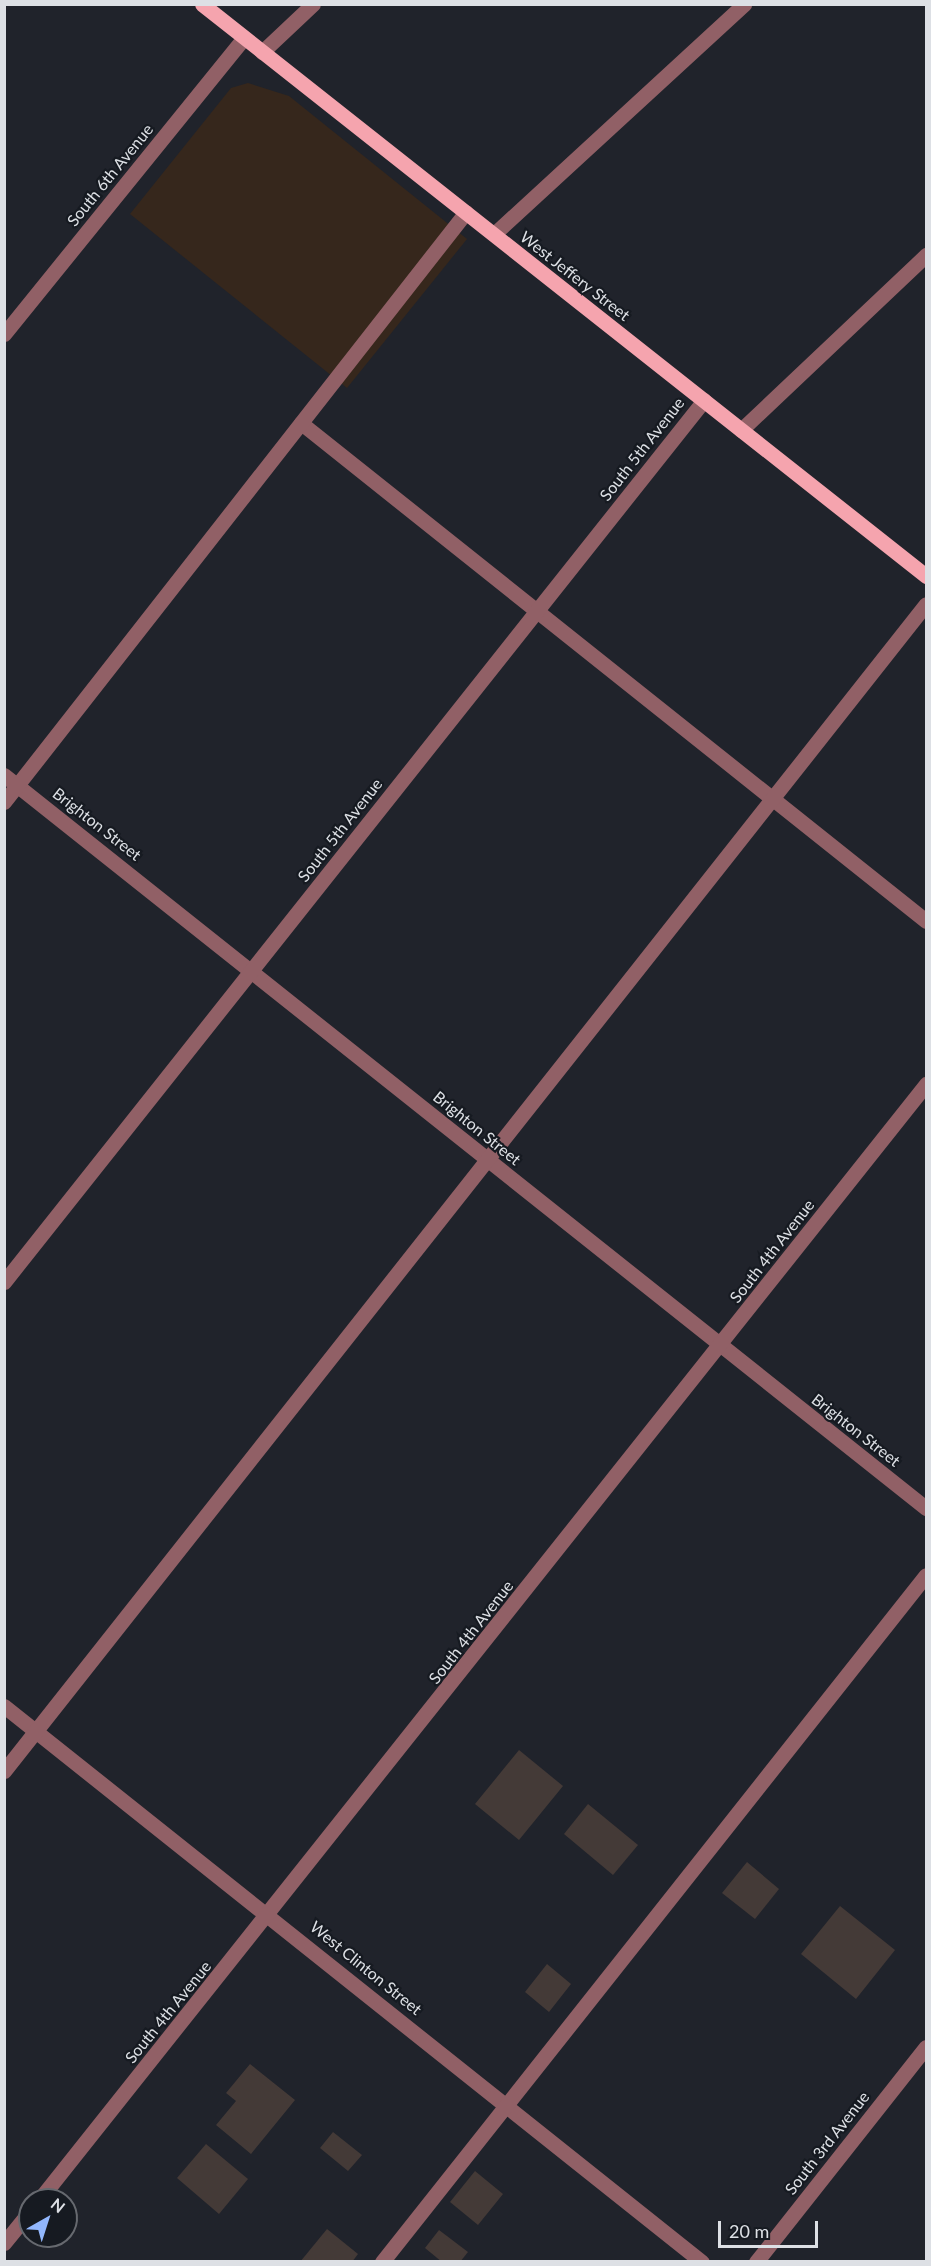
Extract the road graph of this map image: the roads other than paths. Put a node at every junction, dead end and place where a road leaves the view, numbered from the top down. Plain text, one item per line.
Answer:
1 (202, 4) edge
2 (313, 4) edge
3 (744, 4) edge
4 (244, 38) junction
5 (262, 52) junction
6 (466, 212) junction
7 (494, 234) junction
8 (927, 255) edge
9 (4, 334) edge
10 (704, 400) junction
11 (301, 423) junction
12 (741, 430) junction
13 (927, 576) edge
14 (927, 604) edge
15 (537, 611) junction
16 (4, 775) edge
17 (18, 785) junction
18 (773, 799) junction
19 (4, 802) edge
20 (927, 921) edge
21 (252, 969) junction
22 (927, 1084) edge
23 (488, 1160) junction
24 (4, 1282) edge
25 (720, 1347) junction
26 (927, 1508) edge
27 (927, 1575) edge
28 (4, 1706) edge
29 (36, 1731) junction
30 (4, 1771) edge
31 (270, 1914) junction
32 (927, 2048) edge
33 (507, 2104) junction
34 (49, 2188) edge
35 (18, 2226) edge
36 (4, 2243) edge
37 (382, 2262) edge
38 (702, 2262) edge
39 (756, 2262) edge

1 - 4 main road, West Jeffery Street
2 - 5 street
3 - 7 street
4 - 5 main road, West Jeffery Street
4 - 9 street, South 6th Avenue
5 - 6 main road, West Jeffery Street
6 - 7 main road, West Jeffery Street
6 - 11 street
7 - 10 main road, West Jeffery Street
8 - 12 street
10 - 12 main road, West Jeffery Street
10 - 15 street, South 5th Avenue
11 - 15 street
11 - 17 street
12 - 13 main road, West Jeffery Street
14 - 18 street
15 - 18 street
15 - 21 street, South 5th Avenue
16 - 17 street, Brighton Street
17 - 19 street
17 - 21 street, Brighton Street
18 - 20 street
18 - 23 street
21 - 23 street, Brighton Street
21 - 24 street, South 5th Avenue
22 - 25 street, South 4th Avenue
23 - 25 street, Brighton Street
23 - 29 street
25 - 26 street, Brighton Street
25 - 31 street, South 4th Avenue
27 - 33 street
28 - 29 street, West Clinton Street
29 - 30 street
29 - 31 street, West Clinton Street
31 - 33 street, West Clinton Street
31 - 34 street, South 4th Avenue
32 - 39 street, South 3rd Avenue
33 - 37 street
33 - 38 street, West Clinton Street
35 - 36 street

